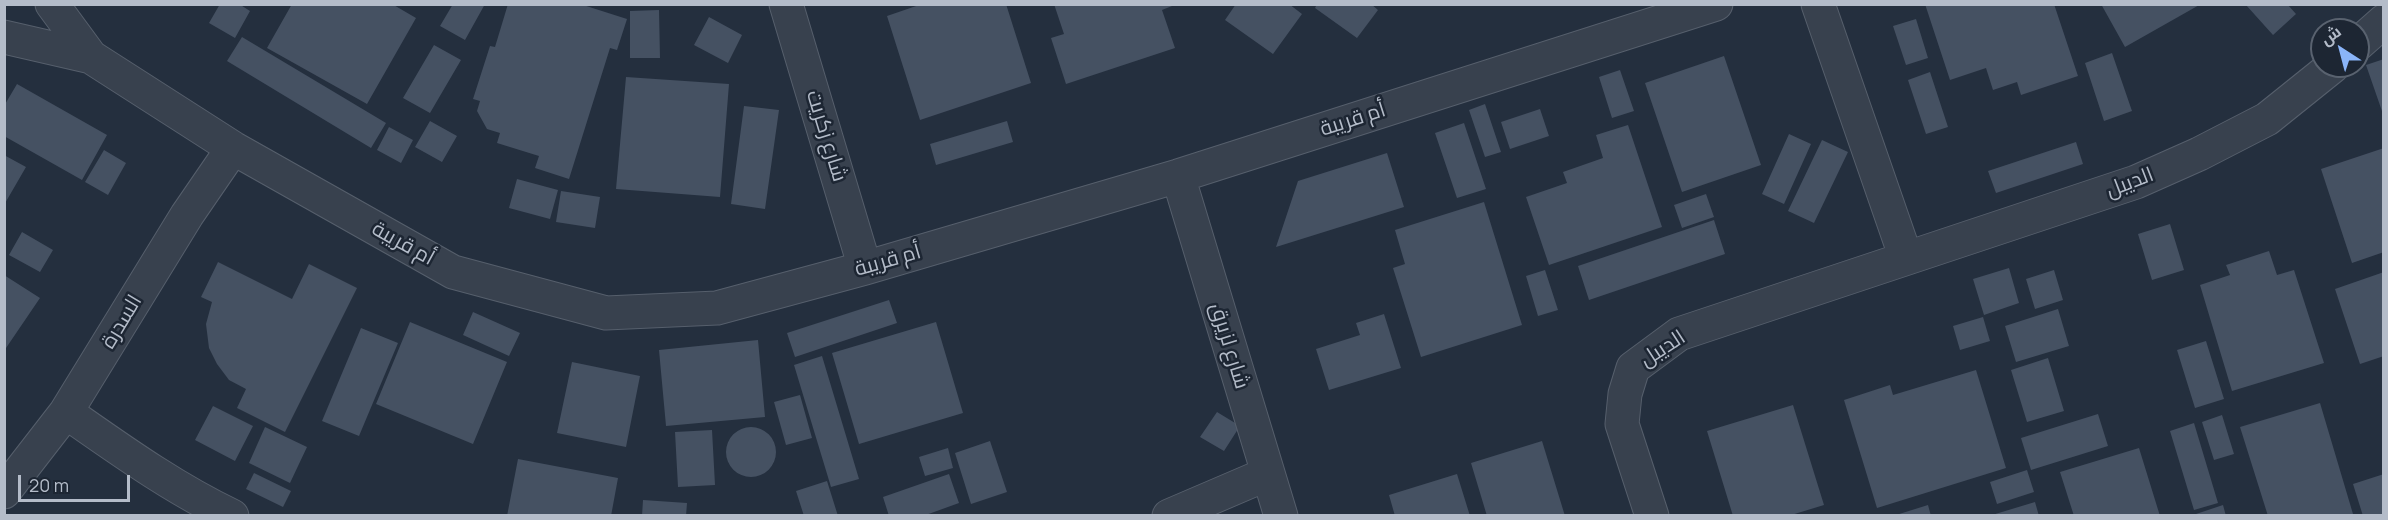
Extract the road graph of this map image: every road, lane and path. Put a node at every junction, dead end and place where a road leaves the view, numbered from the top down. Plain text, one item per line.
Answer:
1 (52, 4) edge
2 (786, 4) edge
3 (1716, 4) edge
4 (1818, 4) edge
5 (2384, 21) edge
6 (2370, 33) edge
7 (4, 38) edge
8 (91, 57) junction
9 (2318, 78) edge
10 (233, 148) junction
11 (1178, 176) junction
12 (1906, 258) junction
13 (865, 268) junction
14 (66, 412) junction
15 (1267, 474) junction
16 (4, 492) edge
17 (232, 516) edge
18 (1169, 516) edge
19 (1281, 516) edge
20 (1652, 516) edge

1 - 8 street, أم قريبة
2 - 13 street, شارع زكريت
3 - 11 street, أم قريبة
4 - 12 street
5 - 6 street
7 - 8 street, أم قريبة
8 - 10 street, أم قريبة
9 - 12 street, الديبل
10 - 13 street, أم قريبة
10 - 14 street, السدرة
11 - 13 street, أم قريبة
11 - 15 street, شارع لزيرق
12 - 20 street, الديبل
14 - 16 street, السدرة
14 - 17 street
15 - 18 street
15 - 19 street, شارع لزيرق

